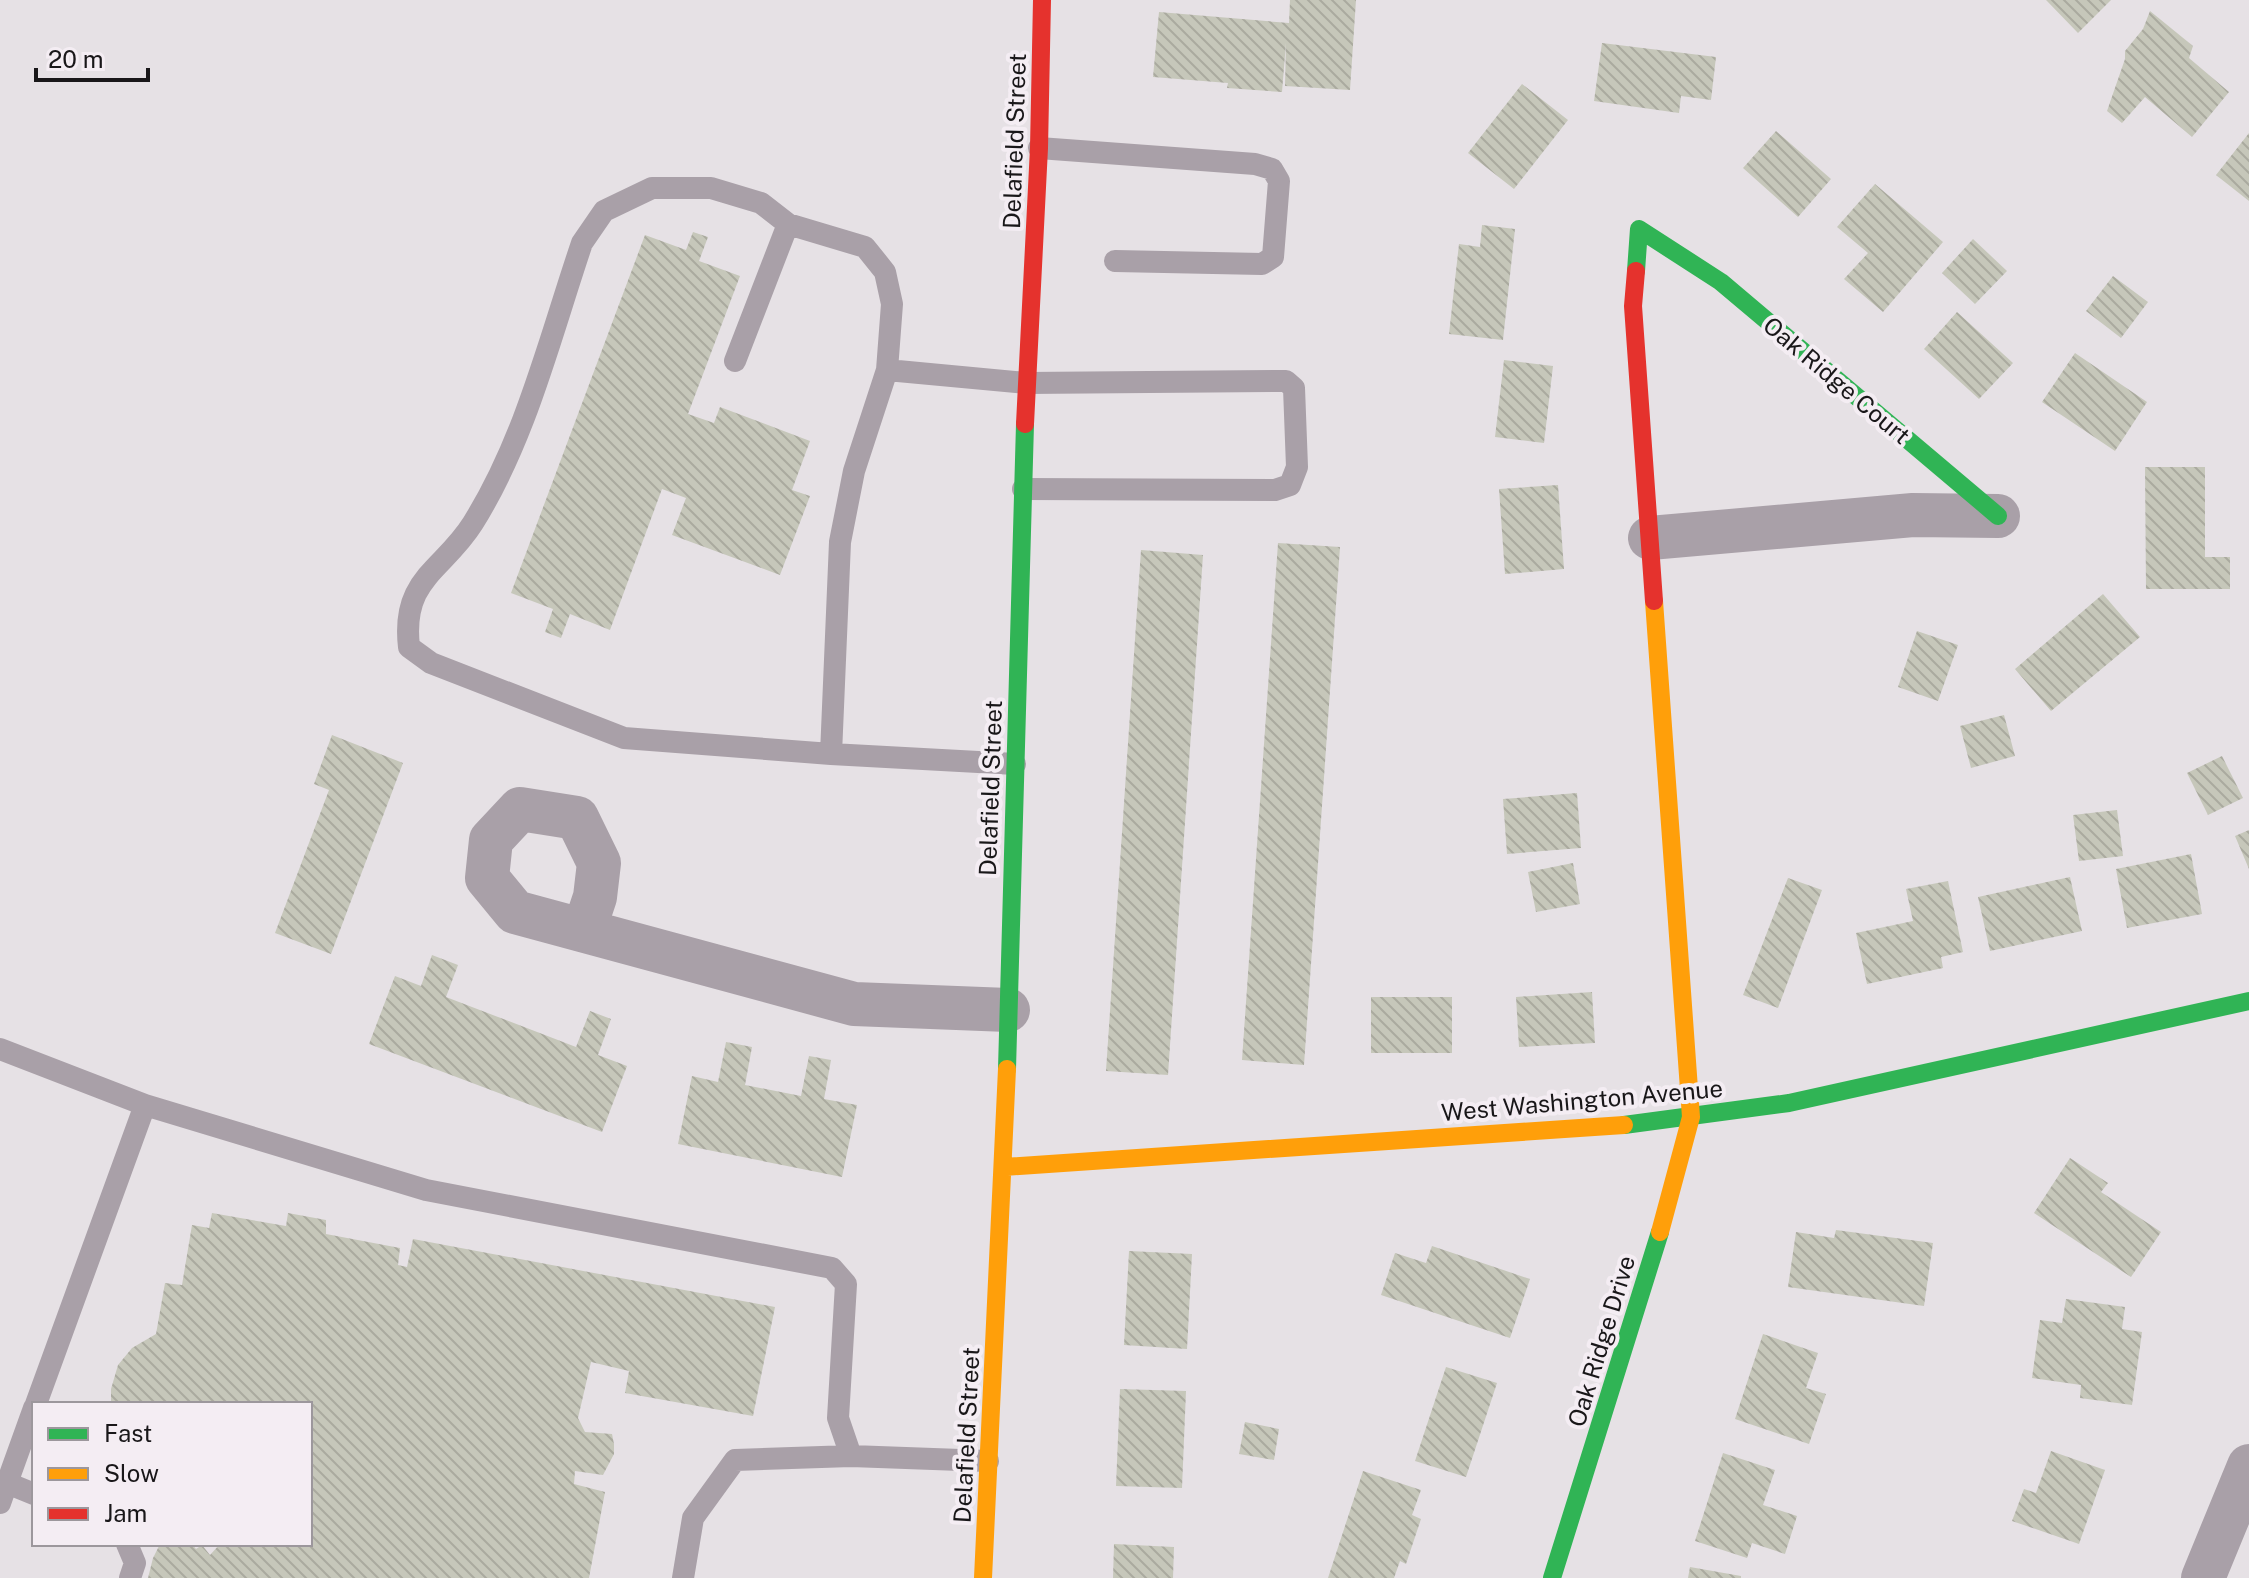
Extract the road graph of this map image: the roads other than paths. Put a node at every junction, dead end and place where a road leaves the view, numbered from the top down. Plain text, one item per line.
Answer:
1 (1042, 0) edge
2 (1039, 148) junction
3 (788, 224) junction
4 (1115, 261) dead end
5 (735, 361) dead end
6 (887, 370) junction
7 (1026, 383) junction
8 (1023, 489) junction
9 (1998, 516) joint
10 (1650, 538) junction
11 (831, 754) junction
12 (1015, 764) junction
13 (584, 930) dead end
14 (2249, 1001) edge
15 (1008, 1010) junction
16 (0, 1049) edge
17 (145, 1105) junction
18 (1691, 1117) junction
19 (1004, 1167) junction
20 (36, 1402) edge
21 (32, 1414) edge
22 (851, 1456) junction
23 (988, 1461) junction
24 (2249, 1466) edge
25 (3, 1493) edge
26 (32, 1494) edge
27 (128, 1546) edge
28 (130, 1578) edge
29 (683, 1578) edge
30 (983, 1578) edge
31 (1552, 1578) edge
32 (2203, 1578) edge

1 - 2 street, Delafield Street
2 - 4 lane
2 - 7 street, Delafield Street
3 - 5 lane
3 - 6 lane
3 - 11 lane
6 - 7 lane
6 - 11 lane
7 - 8 street, Delafield Street
7 - 8 lane
8 - 12 street, Delafield Street
9 - 10 street, Oak Ridge Court
9 - 10 street, Oak Ridge Court
10 - 18 street, Oak Ridge Court
11 - 12 lane
12 - 15 street, Delafield Street
13 - 15 street
14 - 18 street, West Washington Avenue
15 - 19 street, Delafield Street
16 - 17 lane
17 - 20 lane
17 - 22 lane
18 - 19 street, West Washington Avenue
18 - 31 street, Oak Ridge Drive
19 - 23 street, Delafield Street
21 - 25 lane
22 - 23 lane
22 - 29 lane
23 - 30 street, Delafield Street
24 - 32 street
25 - 26 lane
27 - 28 lane

